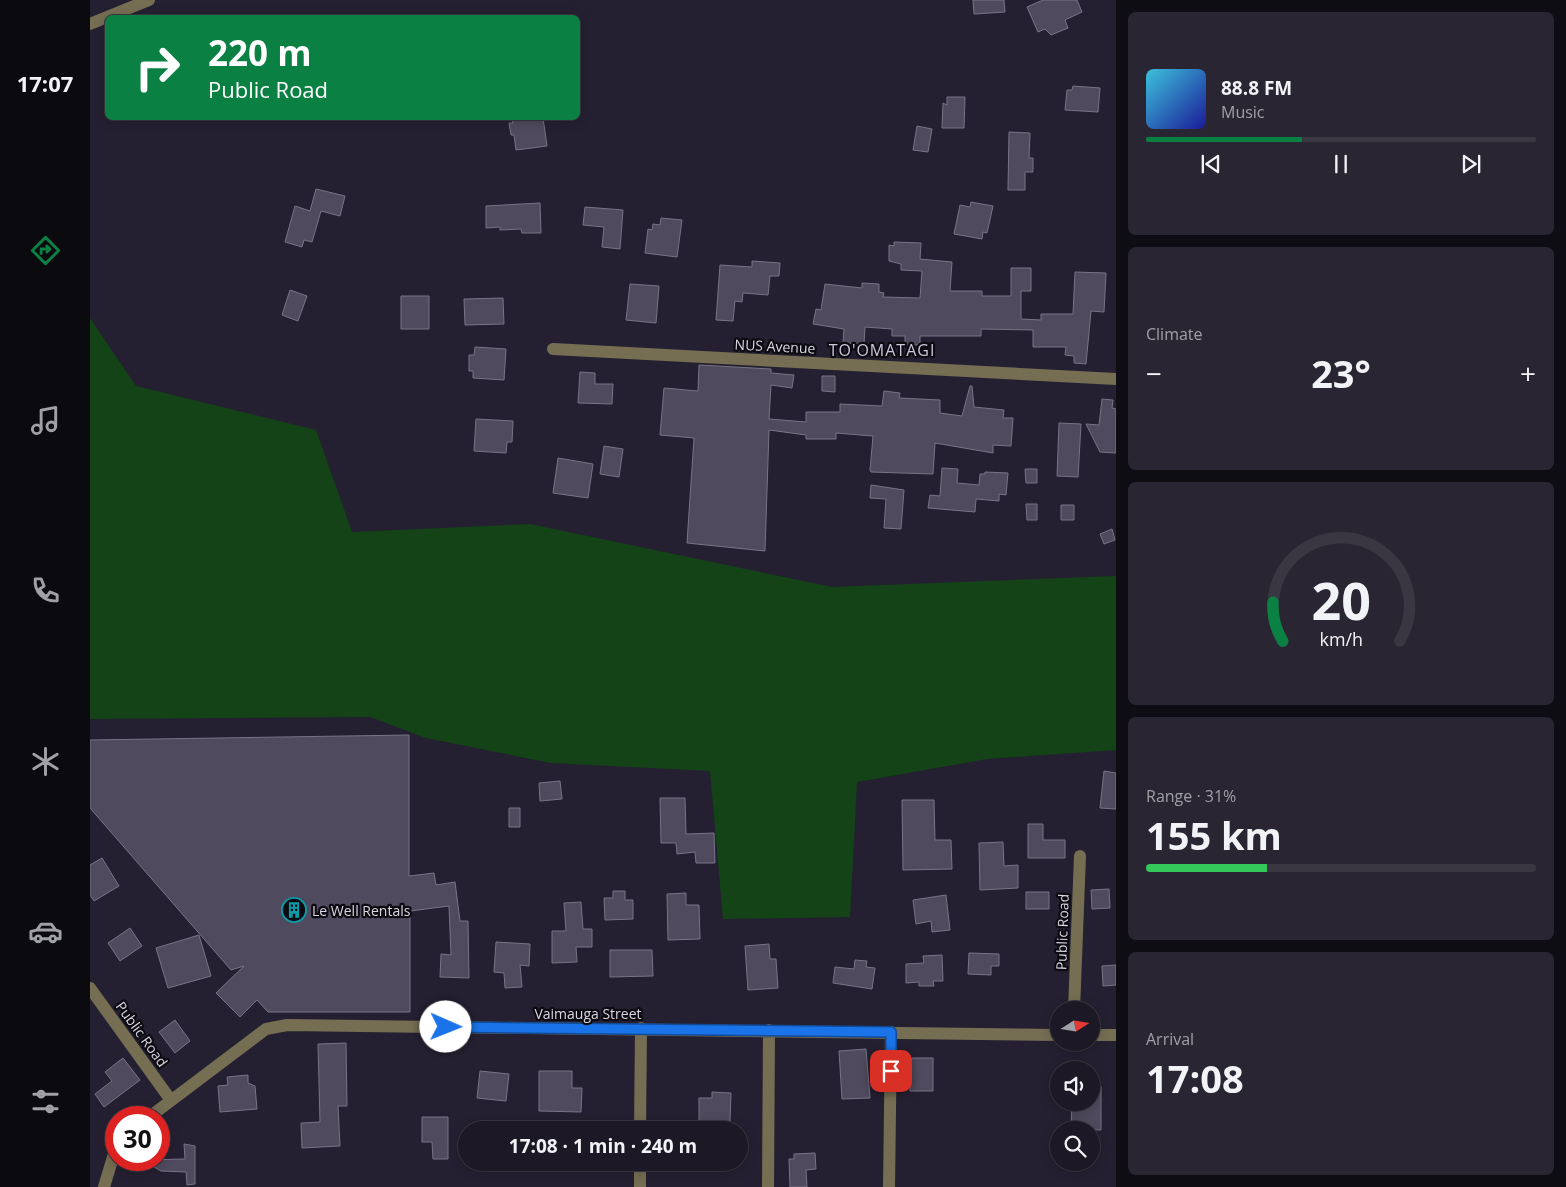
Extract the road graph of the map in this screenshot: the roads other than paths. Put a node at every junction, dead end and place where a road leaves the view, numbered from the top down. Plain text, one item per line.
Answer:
1 (149, 0) edge
2 (112, 15) edge
3 (105, 18) edge
4 (90, 24) edge
5 (552, 349) dead end
6 (1116, 379) edge
7 (1080, 856) dead end
8 (90, 988) edge
9 (1074, 1001) edge
10 (641, 1028) junction
11 (769, 1030) junction
12 (891, 1032) junction
13 (1050, 1035) edge
14 (1100, 1035) edge
15 (1116, 1036) edge
16 (170, 1099) junction
17 (162, 1106) edge
18 (640, 1121) edge
19 (109, 1171) edge
20 (640, 1171) edge
21 (104, 1187) edge
22 (640, 1187) edge
23 (768, 1187) edge
24 (889, 1187) edge

1 - 2 street
3 - 4 street
5 - 6 street, NUS Avenue
7 - 9 street, Public Road
8 - 16 street, Public Road
10 - 11 street, Vaimauga Street
10 - 16 street, Vaimauga Street
10 - 18 street
11 - 12 street, Vaimauga Street
11 - 23 street
12 - 13 street, Vaimauga Street
12 - 24 street
14 - 15 street
16 - 17 street, Vaimauga Street
19 - 21 street
20 - 22 street

